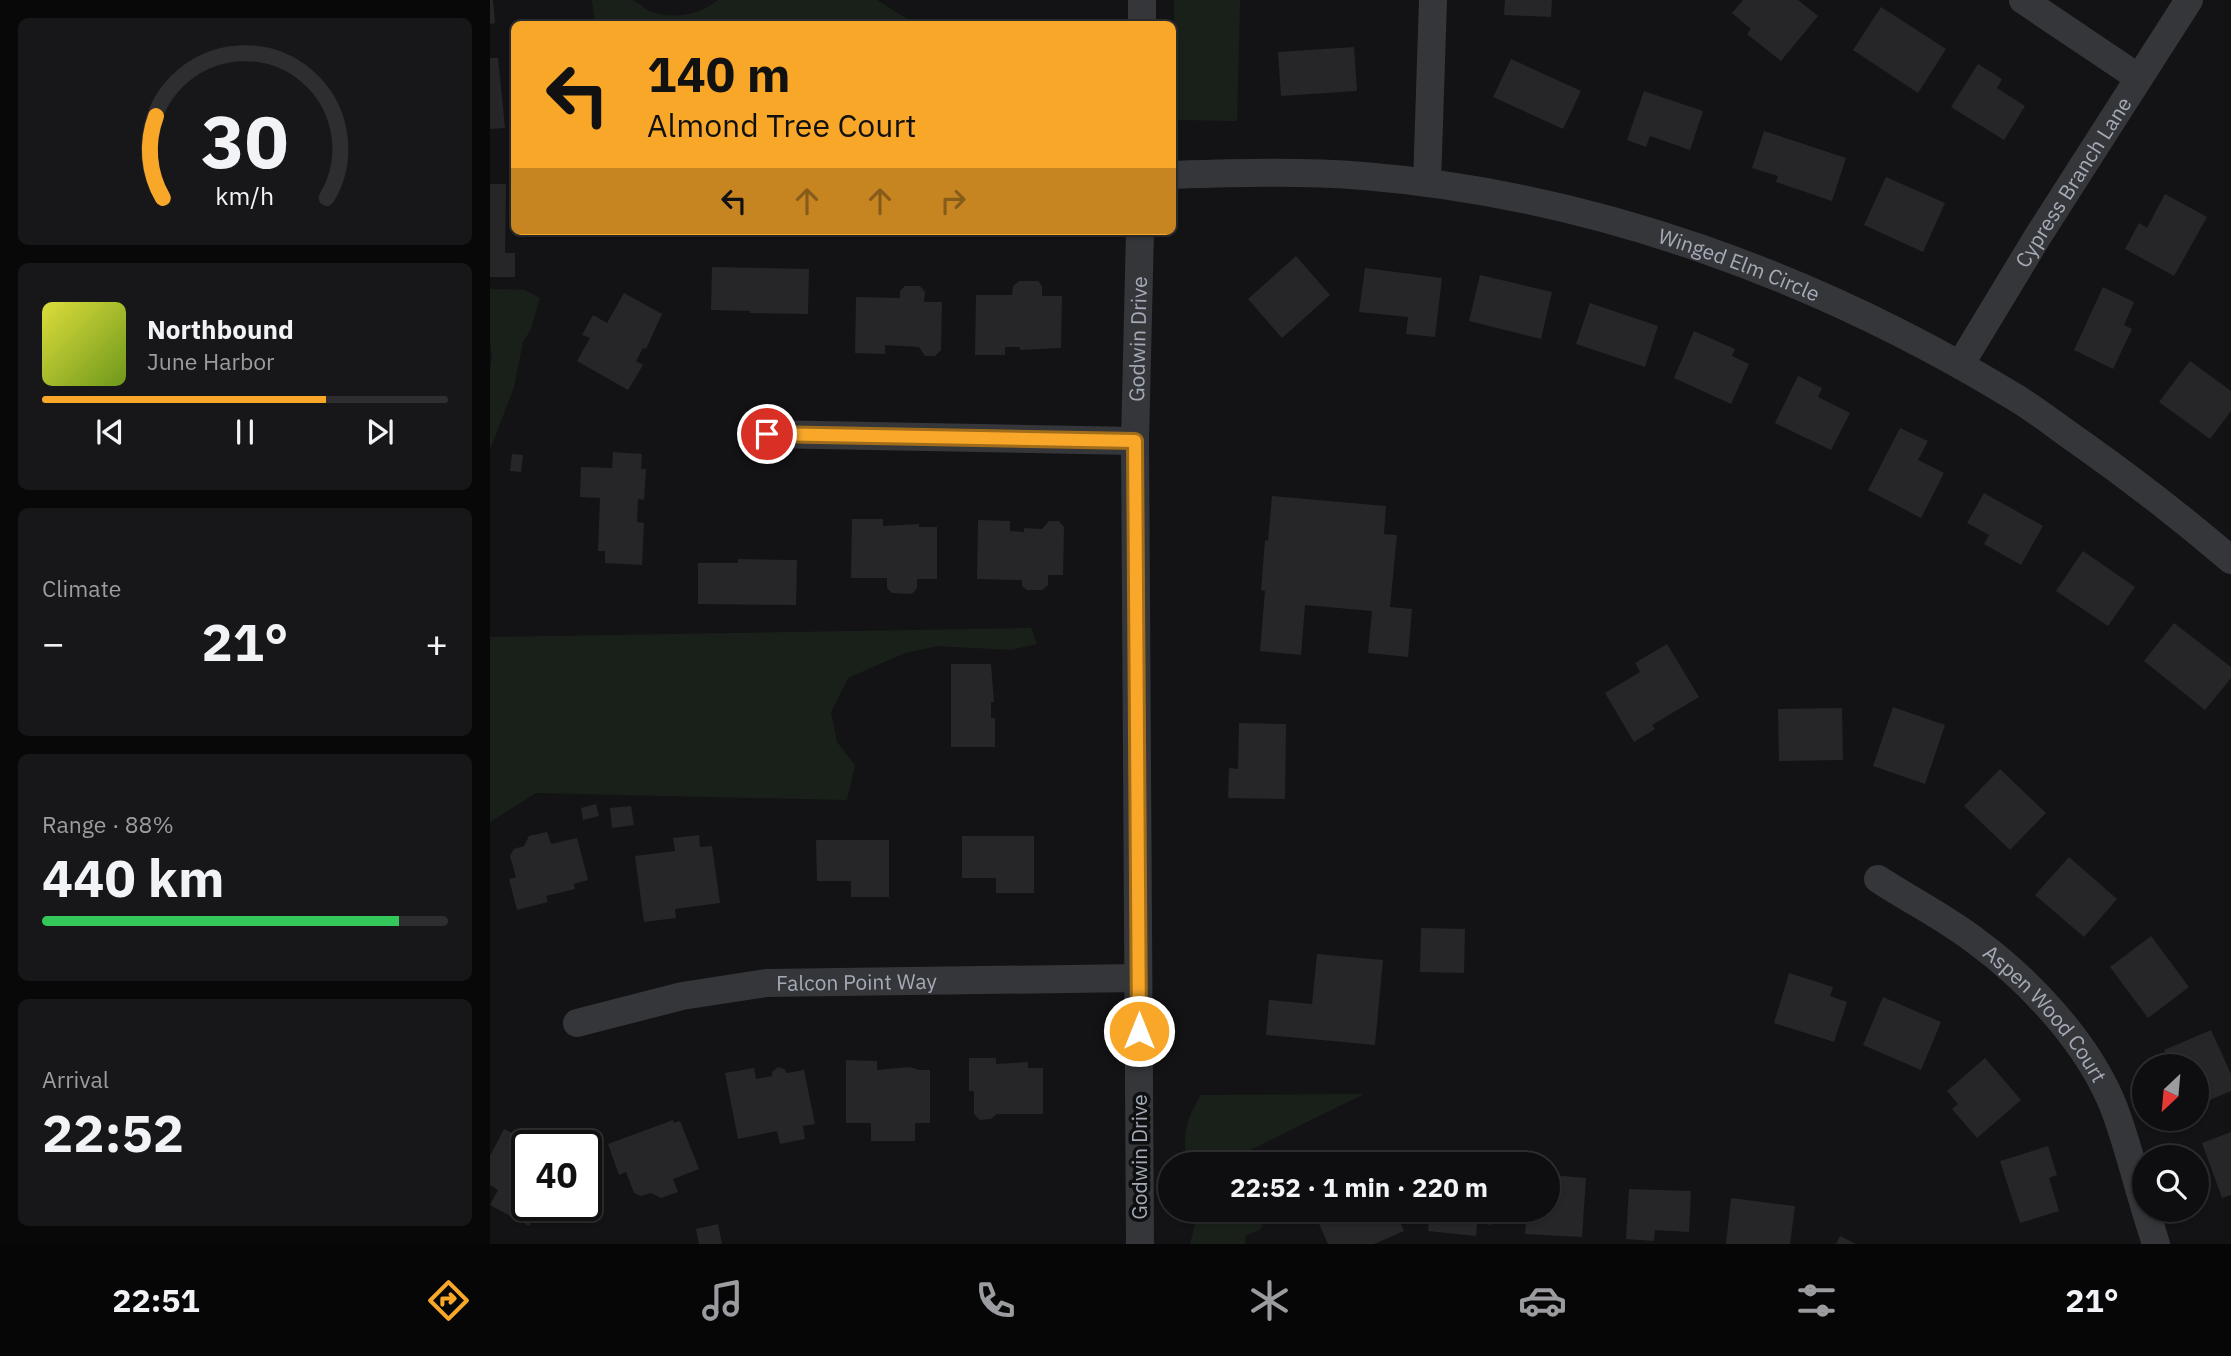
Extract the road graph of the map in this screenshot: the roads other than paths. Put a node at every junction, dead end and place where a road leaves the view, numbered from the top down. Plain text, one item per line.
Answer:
1 (1142, 0) edge
2 (1433, 0) edge
3 (2023, 0) edge
4 (2189, 0) edge
5 (1142, 21) edge
6 (2139, 78) junction
7 (1176, 175) edge
8 (1427, 183) junction
9 (1140, 235) edge
10 (1960, 365) junction
11 (767, 434) dead end
12 (1135, 441) junction
13 (2231, 560) edge
14 (1878, 879) dead end
15 (1138, 978) junction
16 (577, 1023) dead end
17 (2132, 1167) edge
18 (2149, 1222) edge
19 (1140, 1244) edge
20 (2156, 1244) edge

1 - 5 street
2 - 8 street
3 - 6 street
4 - 6 street, Cypress Branch Lane
6 - 10 street, Cypress Branch Lane
7 - 8 street, Winged Elm Circle
8 - 10 street, Winged Elm Circle
9 - 12 street, Godwin Drive
10 - 13 street, Winged Elm Circle
11 - 12 street
12 - 15 street, Godwin Drive
14 - 17 street, Aspen Wood Court
15 - 16 street, Falcon Point Way
15 - 19 street, Godwin Drive
18 - 20 street, Aspen Wood Court

